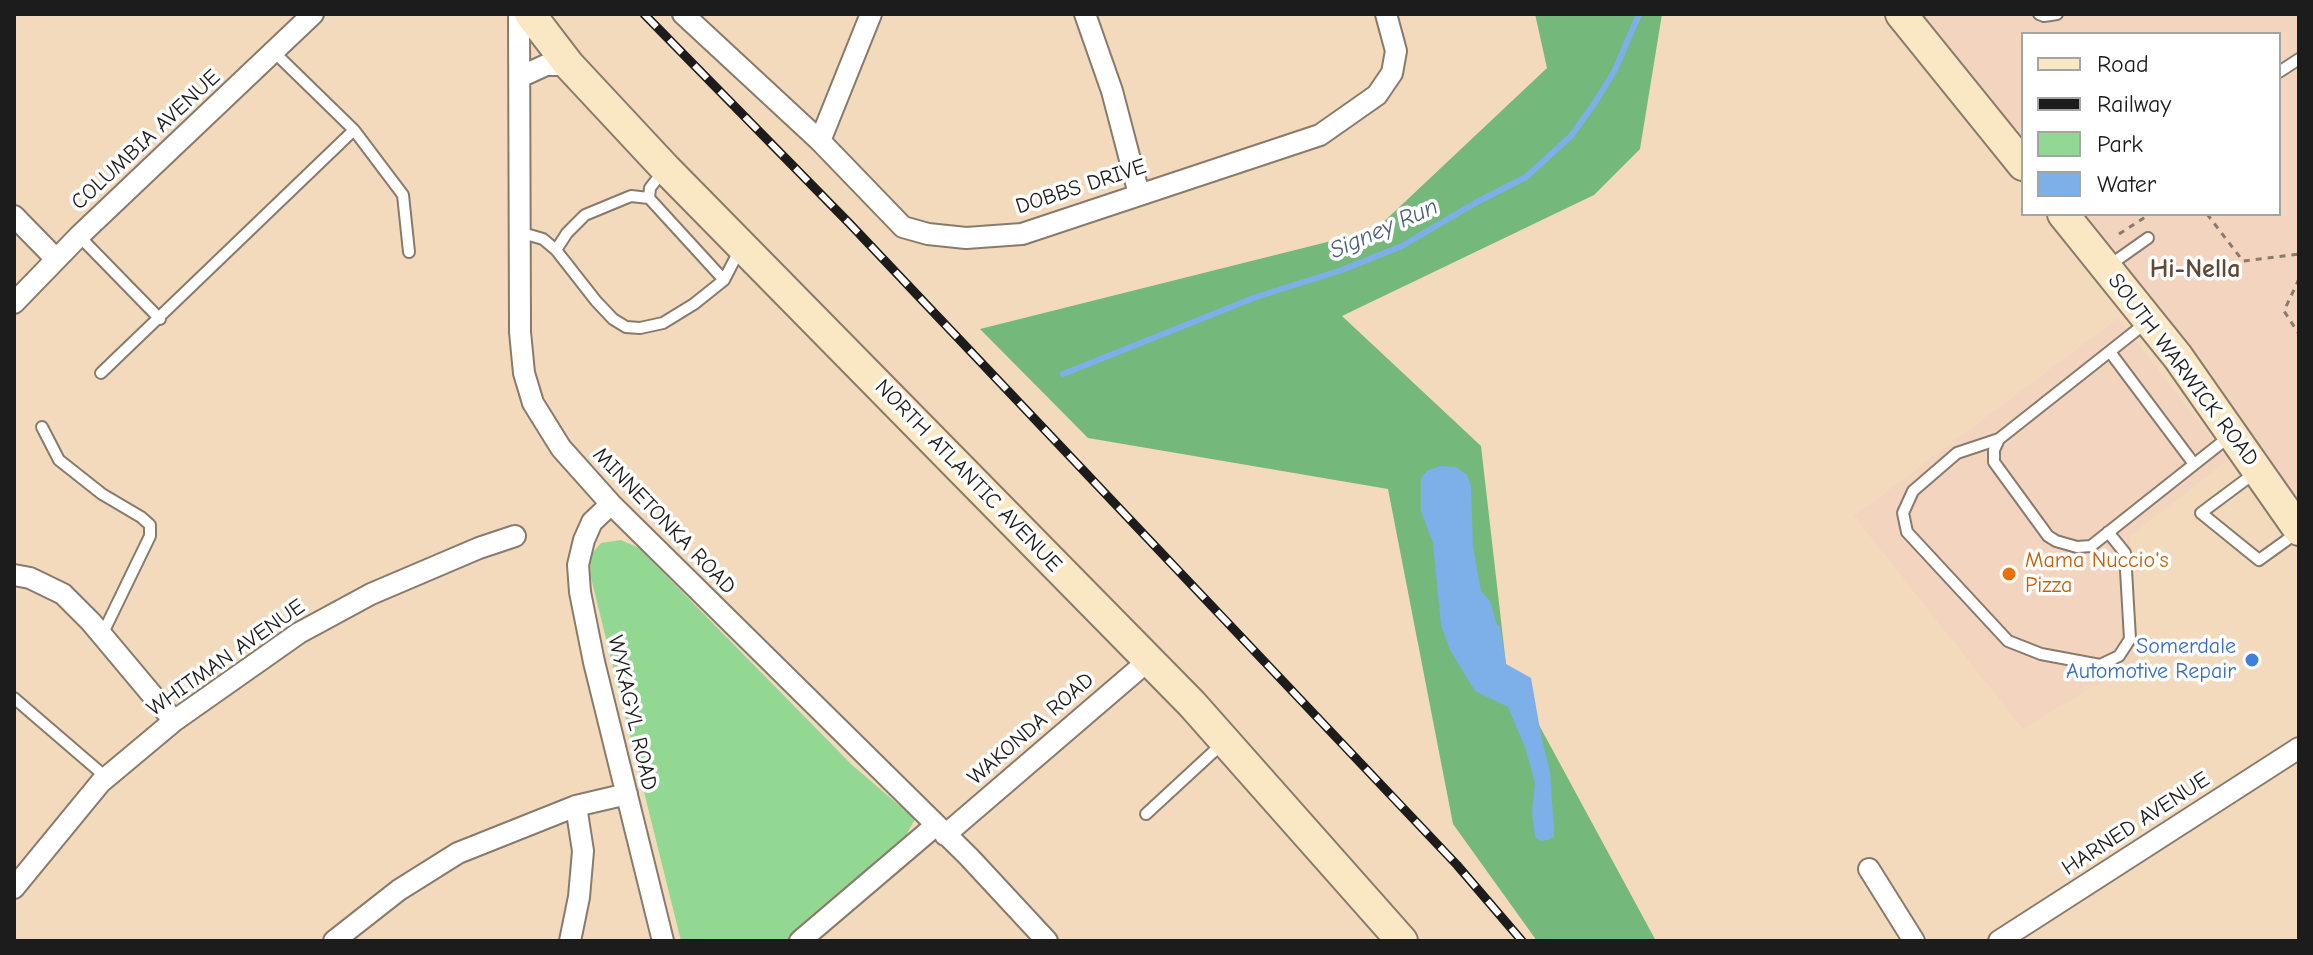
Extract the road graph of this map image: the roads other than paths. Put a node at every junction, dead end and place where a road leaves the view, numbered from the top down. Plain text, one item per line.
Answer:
1 (313, 14) edge
2 (519, 14) edge
3 (530, 14) edge
4 (683, 14) edge
5 (871, 14) edge
6 (1085, 14) edge
7 (1386, 14) edge
8 (2039, 14) edge
9 (2057, 14) edge
10 (1906, 16) edge
11 (274, 52) junction
12 (2299, 59) edge
13 (569, 65) junction
14 (2281, 71) edge
15 (520, 77) junction
16 (354, 130) junction
17 (820, 141) junction
18 (2021, 162) edge
19 (666, 169) junction
20 (1139, 194) junction
21 (649, 198) junction
22 (14, 216) edge
23 (2065, 216) edge
24 (519, 232) junction
25 (79, 236) junction
26 (2148, 238) dead end
27 (742, 246) junction
28 (556, 250) junction
29 (409, 252) dead end
30 (56, 259) junction
31 (2107, 268) junction
32 (724, 280) junction
33 (14, 303) edge
34 (160, 319) junction
35 (2149, 320) junction
36 (2110, 352) junction
37 (101, 373) dead end
38 (42, 427) dead end
39 (2232, 434) junction
40 (1999, 439) junction
41 (2194, 464) junction
42 (2258, 471) junction
43 (611, 504) junction
44 (2299, 531) edge
45 (2108, 532) junction
46 (515, 536) dead end
47 (14, 575) edge
48 (102, 635) junction
49 (1149, 660) junction
50 (14, 698) edge
51 (174, 721) junction
52 (1225, 741) junction
53 (2299, 748) edge
54 (107, 778) junction
55 (627, 794) junction
56 (576, 806) junction
57 (1146, 814) dead end
58 (940, 830) junction
59 (1869, 869) dead end
60 (14, 888) edge
61 (334, 941) edge
62 (570, 941) edge
63 (663, 941) edge
64 (800, 941) edge
65 (1047, 941) edge
66 (1402, 941) edge
67 (1914, 941) edge
68 (1999, 941) edge

1 - 11 street, COLUMBIA AVENUE
2 - 15 street, MINNETONKA ROAD
3 - 13 street, NORTH ATLANTIC AVENUE
4 - 17 street, DOBBS DRIVE
5 - 17 street
6 - 20 street
7 - 20 street, DOBBS DRIVE
8 - 9 lane
10 - 18 street
11 - 16 lane
11 - 25 street, COLUMBIA AVENUE
12 - 14 lane
13 - 15 street
13 - 19 street, NORTH ATLANTIC AVENUE
15 - 24 street, MINNETONKA ROAD
16 - 29 lane
16 - 34 lane
17 - 20 street, DOBBS DRIVE
19 - 21 lane
19 - 27 street, NORTH ATLANTIC AVENUE
21 - 28 lane
21 - 32 lane
22 - 30 street
23 - 31 street, SOUTH WARWICK ROAD
24 - 28 lane
24 - 43 street, MINNETONKA ROAD
25 - 30 street, COLUMBIA AVENUE
25 - 34 lane
26 - 31 lane
27 - 32 lane
27 - 49 street, NORTH ATLANTIC AVENUE
28 - 32 lane
30 - 33 street, COLUMBIA AVENUE
31 - 35 street, SOUTH WARWICK ROAD
34 - 37 lane
35 - 36 lane
35 - 39 street, SOUTH WARWICK ROAD
36 - 40 lane
36 - 41 lane
38 - 48 lane
39 - 41 lane
39 - 42 street, SOUTH WARWICK ROAD
40 - 45 lane
40 - 45 lane
41 - 45 lane
42 - 44 street, SOUTH WARWICK ROAD
42 - 44 lane
43 - 55 street, WYKAGYL ROAD
43 - 58 street, MINNETONKA ROAD
46 - 51 street, WHITMAN AVENUE
47 - 48 street
48 - 51 street
49 - 52 street, NORTH ATLANTIC AVENUE
49 - 58 street, WAKONDA ROAD
50 - 54 lane
51 - 54 street, WHITMAN AVENUE
52 - 57 lane
52 - 66 street, NORTH ATLANTIC AVENUE
53 - 68 street, HARNED AVENUE
54 - 60 street, WHITMAN AVENUE
55 - 56 street
55 - 63 street, WYKAGYL ROAD
56 - 61 street
56 - 62 street
58 - 64 street, WAKONDA ROAD
58 - 65 street, MINNETONKA ROAD
59 - 67 street

